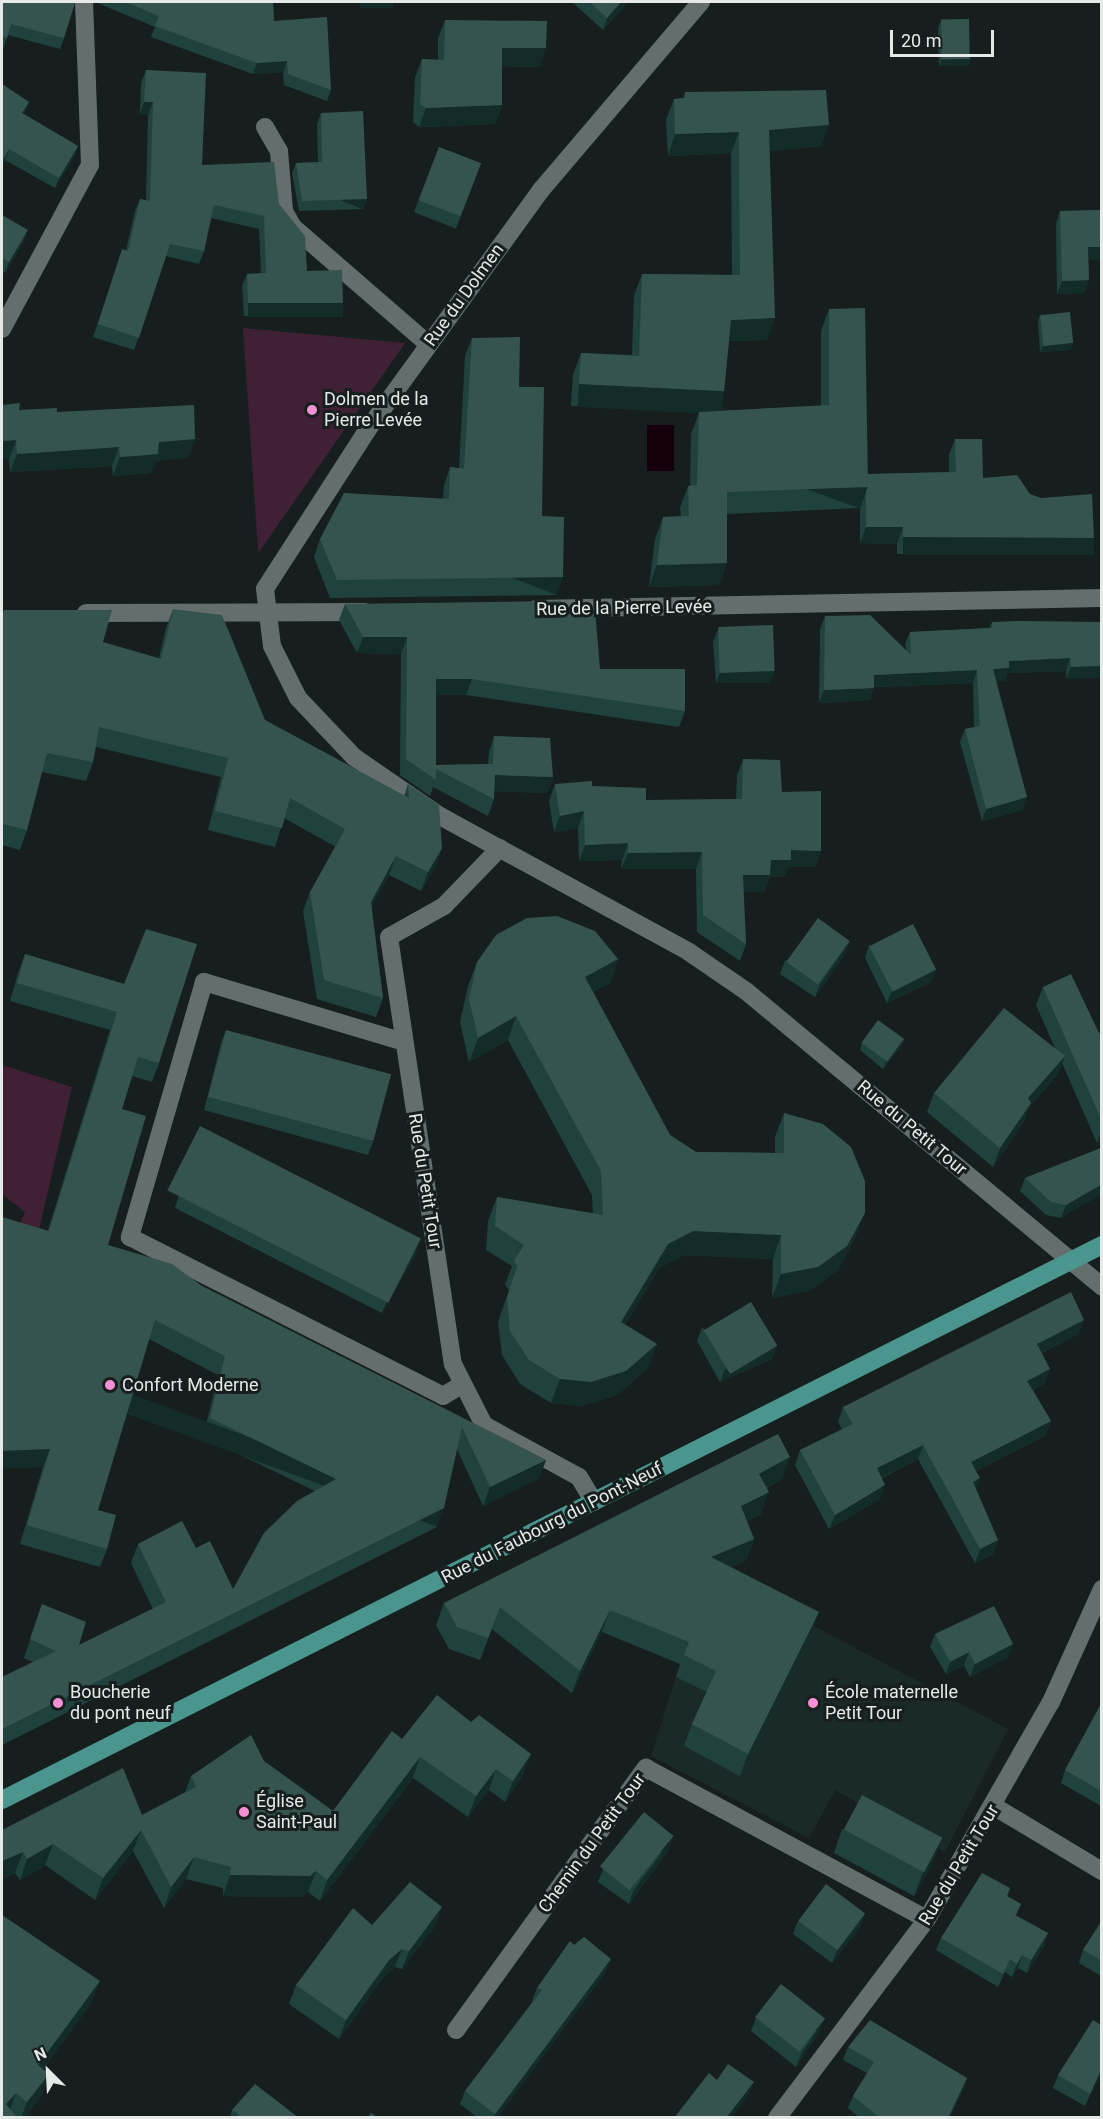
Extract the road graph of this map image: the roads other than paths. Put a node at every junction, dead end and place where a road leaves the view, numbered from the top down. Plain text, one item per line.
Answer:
1 (84, 2) edge
2 (701, 2) edge
3 (265, 127) dead end
4 (2, 329) edge
5 (428, 344) junction
6 (1101, 598) edge
7 (520, 609) edge
8 (267, 612) junction
9 (391, 612) edge
10 (61, 614) edge
11 (500, 848) junction
12 (404, 1042) junction
13 (1101, 1245) edge
14 (1071, 1260) junction
15 (1101, 1287) edge
16 (463, 1384) junction
17 (594, 1503) junction
18 (1101, 1589) edge
19 (2, 1800) edge
20 (995, 1807) junction
21 (1101, 1871) edge
22 (927, 1919) junction
23 (456, 2030) dead end
24 (777, 2118) edge

1 - 4 street
2 - 5 street, Rue du Dolmen
3 - 5 street
5 - 8 street, Rue du Dolmen
6 - 7 street, Rue de la Pierre Levée
8 - 9 street
8 - 10 street
8 - 11 street, Rue du Petit Tour
11 - 12 street, Rue du Petit Tour
11 - 14 street, Rue du Petit Tour
12 - 16 street, Rue du Petit Tour
12 - 16 street
13 - 14 main road, Rue du Faubourg du Pont-Neuf
14 - 15 street, Rue du Petit Tour
14 - 17 main road, Rue du Faubourg du Pont-Neuf
16 - 17 street, Rue du Petit Tour
17 - 19 main road, Rue du Faubourg du Pont-Neuf
18 - 20 street, Rue du Petit Tour
20 - 21 street
20 - 22 street, Rue du Petit Tour
22 - 23 street, Chemin du Petit Tour
22 - 24 street, Rue du Petit Tour

